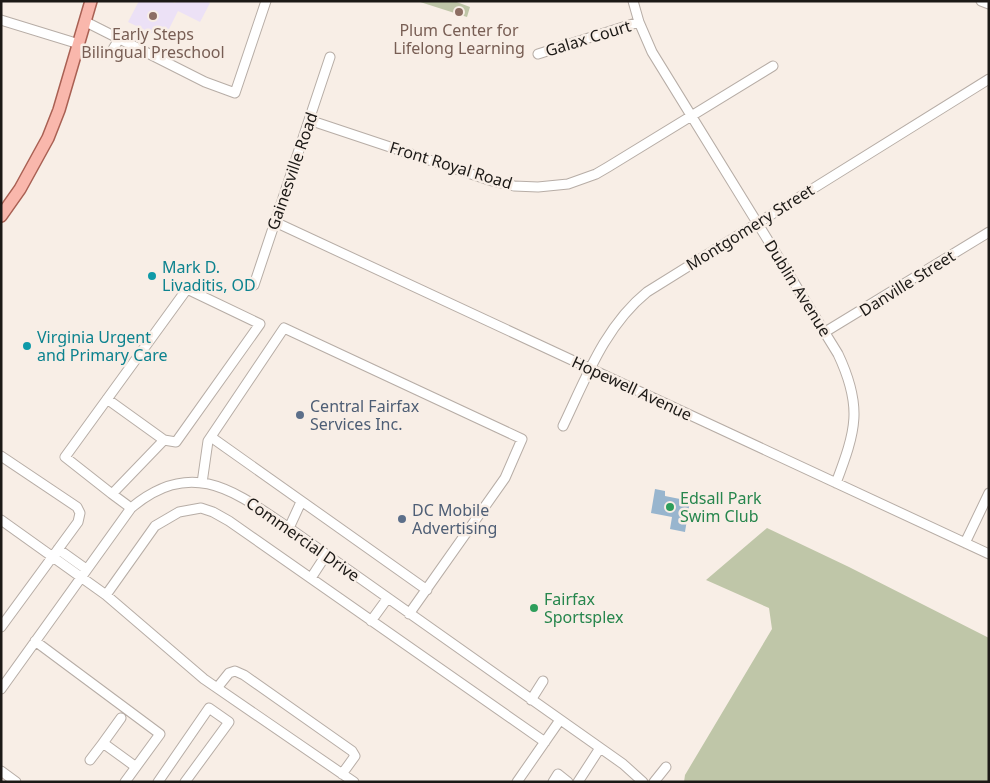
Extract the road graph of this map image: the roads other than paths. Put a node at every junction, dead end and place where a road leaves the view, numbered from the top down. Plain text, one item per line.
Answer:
1 (91, 1) edge
2 (266, 1) edge
3 (633, 1) edge
4 (981, 1) edge
5 (989, 4) edge
6 (1, 20) edge
7 (86, 22) junction
8 (639, 22) junction
9 (119, 39) junction
10 (79, 44) junction
11 (110, 54) dead end
12 (538, 54) dead end
13 (330, 57) dead end
14 (774, 66) dead end
15 (989, 79) edge
16 (691, 116) junction
17 (309, 120) junction
18 (1, 216) edge
19 (275, 222) junction
20 (757, 223) junction
21 (989, 232) edge
22 (254, 285) dead end
23 (825, 332) junction
24 (591, 368) junction
25 (107, 399) junction
26 (563, 426) dead end
27 (211, 437) junction
28 (164, 440) junction
29 (1, 456) edge
30 (202, 483) junction
31 (836, 483) junction
32 (989, 493) edge
33 (112, 494) junction
34 (305, 504) junction
35 (131, 508) junction
36 (1, 520) edge
37 (289, 528) junction
38 (966, 543) junction
39 (55, 553) junction
40 (989, 554) edge
41 (326, 555) junction
42 (84, 573) junction
43 (311, 578) junction
44 (426, 590) junction
45 (106, 595) junction
46 (387, 599) junction
47 (409, 614) junction
48 (372, 621) junction
49 (1, 627) edge
50 (35, 641) junction
51 (543, 681) dead end
52 (217, 688) junction
53 (1, 689) edge
54 (531, 700) junction
55 (121, 718) dead end
56 (560, 720) junction
57 (545, 742) junction
58 (103, 743) junction
59 (600, 748) junction
60 (90, 760) dead end
61 (136, 767) junction
62 (666, 767) dead end
63 (1, 771) edge
64 (342, 774) junction
65 (16, 782) edge
66 (125, 782) edge
67 (158, 782) edge
68 (185, 782) edge
69 (354, 782) edge
70 (516, 782) edge
71 (553, 782) edge
72 (568, 782) edge
73 (578, 782) edge
74 (644, 782) edge
75 (654, 782) edge

1 - 7 main road
2 - 9 street
3 - 8 street, Dublin Avenue
4 - 5 street
6 - 10 street
7 - 9 street
7 - 10 main road
8 - 12 street, Galax Court
8 - 16 street, Dublin Avenue
9 - 11 street
10 - 18 main road
13 - 17 street, Gainesville Road
14 - 16 street, Front Royal Road
15 - 20 street, Montgomery Street
16 - 17 street, Front Royal Road
16 - 20 street, Dublin Avenue
17 - 19 street, Gainesville Road
19 - 22 street, Gainesville Road
19 - 24 street, Hopewell Avenue
20 - 23 street, Dublin Avenue
20 - 24 street, Montgomery Street
21 - 23 street, Danville Street
23 - 31 street, Dublin Avenue
24 - 26 street, Montgomery Street
24 - 31 street, Hopewell Avenue
25 - 28 street
25 - 28 street
25 - 33 street
27 - 30 street
27 - 34 street
27 - 44 street
28 - 33 street
29 - 39 street
30 - 35 street, Commercial Drive
30 - 37 street, Commercial Drive
31 - 38 street, Hopewell Avenue
32 - 38 street
33 - 35 street
34 - 37 street
34 - 44 street
35 - 42 street, Commercial Drive
36 - 39 street
37 - 41 street, Commercial Drive
38 - 40 street, Hopewell Avenue
39 - 42 street
39 - 49 street
41 - 43 street
41 - 46 street, Commercial Drive
42 - 45 street
42 - 50 street, Commercial Drive
43 - 45 street
43 - 48 street
44 - 47 street
45 - 52 street
46 - 47 street, Commercial Drive
46 - 48 street
47 - 54 street, Commercial Drive
48 - 57 street
50 - 53 street, Commercial Drive
50 - 61 street
51 - 54 street
52 - 64 street
52 - 64 street
54 - 56 street, Commercial Drive
55 - 58 street
56 - 57 street
56 - 59 street, Commercial Drive
57 - 70 street
58 - 60 street
58 - 61 street
59 - 73 street
59 - 74 street, Commercial Drive
61 - 66 street
62 - 75 street
63 - 65 street
64 - 69 street
67 - 68 street
71 - 72 street

